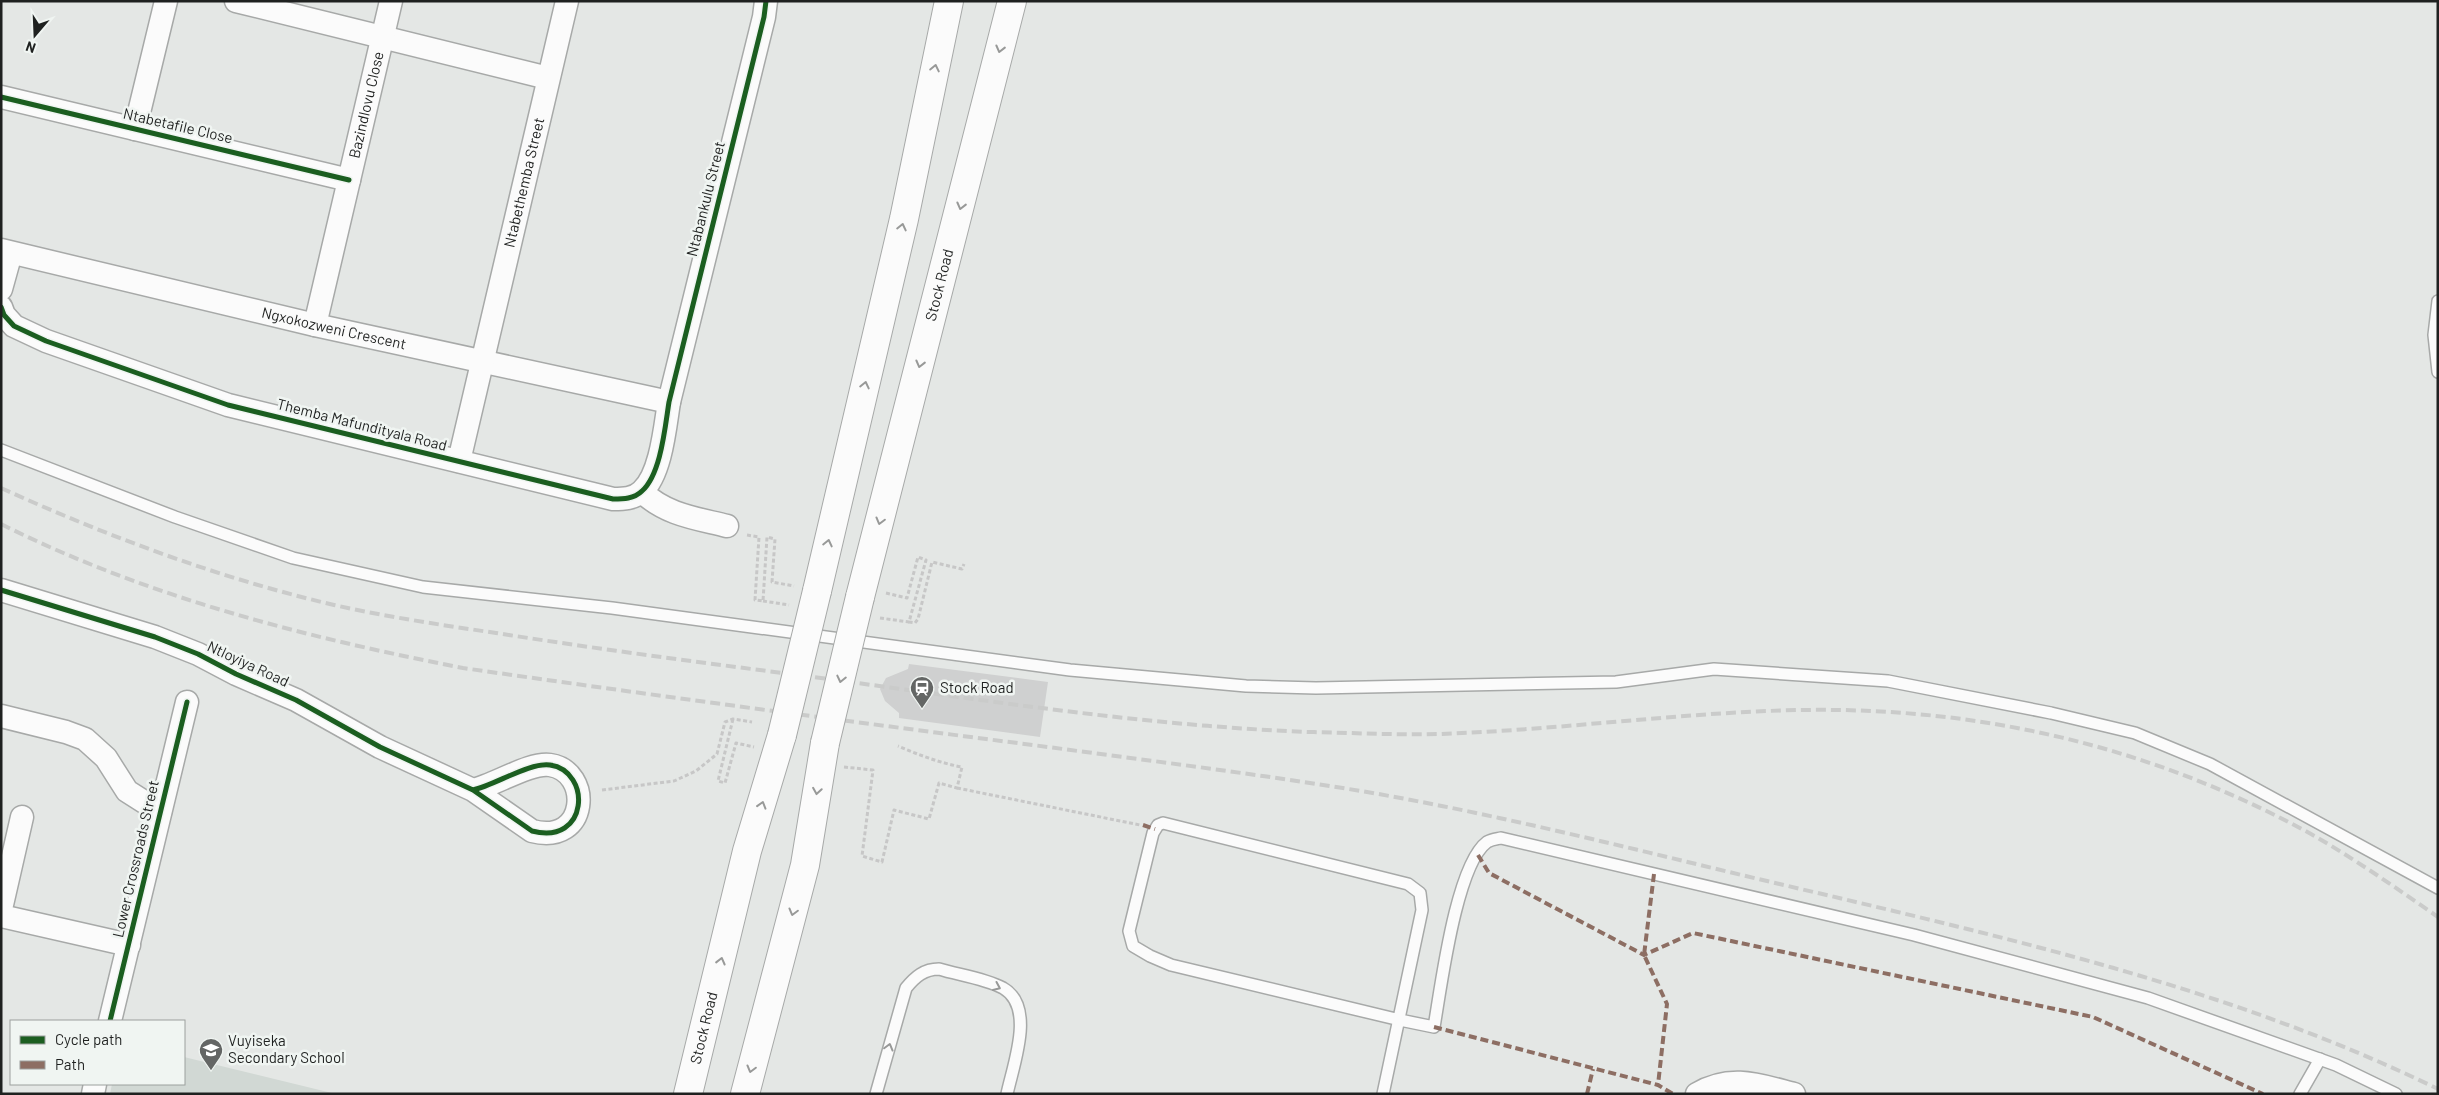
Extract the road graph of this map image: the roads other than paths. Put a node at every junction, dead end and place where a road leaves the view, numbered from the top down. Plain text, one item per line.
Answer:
1 (166, 1) edge
2 (391, 1) edge
3 (566, 1) edge
4 (766, 1) edge
5 (949, 1) edge
6 (1012, 1) edge
7 (241, 2) edge
8 (383, 37) junction
9 (548, 78) junction
10 (1, 98) edge
11 (135, 129) junction
12 (349, 180) junction
13 (6, 252) edge
14 (1, 289) edge
15 (2438, 301) edge
16 (1, 306) edge
17 (315, 325) junction
18 (481, 362) junction
19 (2438, 372) edge
20 (669, 402) junction
21 (1, 450) edge
22 (459, 462) junction
23 (642, 492) junction
24 (726, 526) dead end
25 (1, 590) edge
26 (187, 702) dead end
27 (1, 716) edge
28 (473, 790) dead end
29 (160, 812) junction
30 (22, 817) dead end
31 (2438, 888) edge
32 (1, 909) edge
33 (1, 916) edge
34 (129, 945) junction
35 (110, 1020) edge
36 (1400, 1020) junction
37 (2320, 1059) junction
38 (1789, 1093) edge
39 (688, 1094) edge
40 (744, 1094) edge
41 (876, 1094) edge
42 (1007, 1094) edge
43 (1383, 1094) edge
44 (1697, 1094) edge
45 (2300, 1094) edge
46 (2396, 1094) edge

1 - 11 street, Ntabetafile Close
2 - 8 street, Bazindlovu Close
3 - 9 street, Ntabethemba Street
4 - 20 street, Ntabankulu Street
39 -> 5 main road, Stock Road, bridge
6 -> 40 main road, Stock Road, bridge
7 - 8 street
8 - 9 street
8 - 12 street, Bazindlovu Close
9 - 18 street, Ntabethemba Street
10 - 11 street, Ntabetafile Close
11 - 12 street, Ntabetafile Close
12 - 17 street, Bazindlovu Close
13 - 14 street
13 - 17 street, Ngxokozweni Crescent
15 - 19 lane
16 - 22 street, Themba Mafundityala Road
17 - 18 street, Ngxokozweni Crescent
18 - 20 street, Ngxokozweni Crescent
18 - 22 street, Ntabethemba Street
20 - 23 street
21 - 31 lane
22 - 23 street, Themba Mafundityala Road
23 - 24 street
25 - 28 street, Ntloyiya Road
26 - 29 street, Lower Crossroads Street
27 - 29 street, Lower Crossroads Street
29 - 34 street, Lower Crossroads Street
30 - 32 street
33 - 34 street, Lower Crossroads Street
34 - 35 street, Lower Crossroads Street
36 - 36 lane
36 - 37 lane
36 - 43 lane
37 - 45 lane
37 - 46 lane
38 - 44 street
41 -> 42 lane

